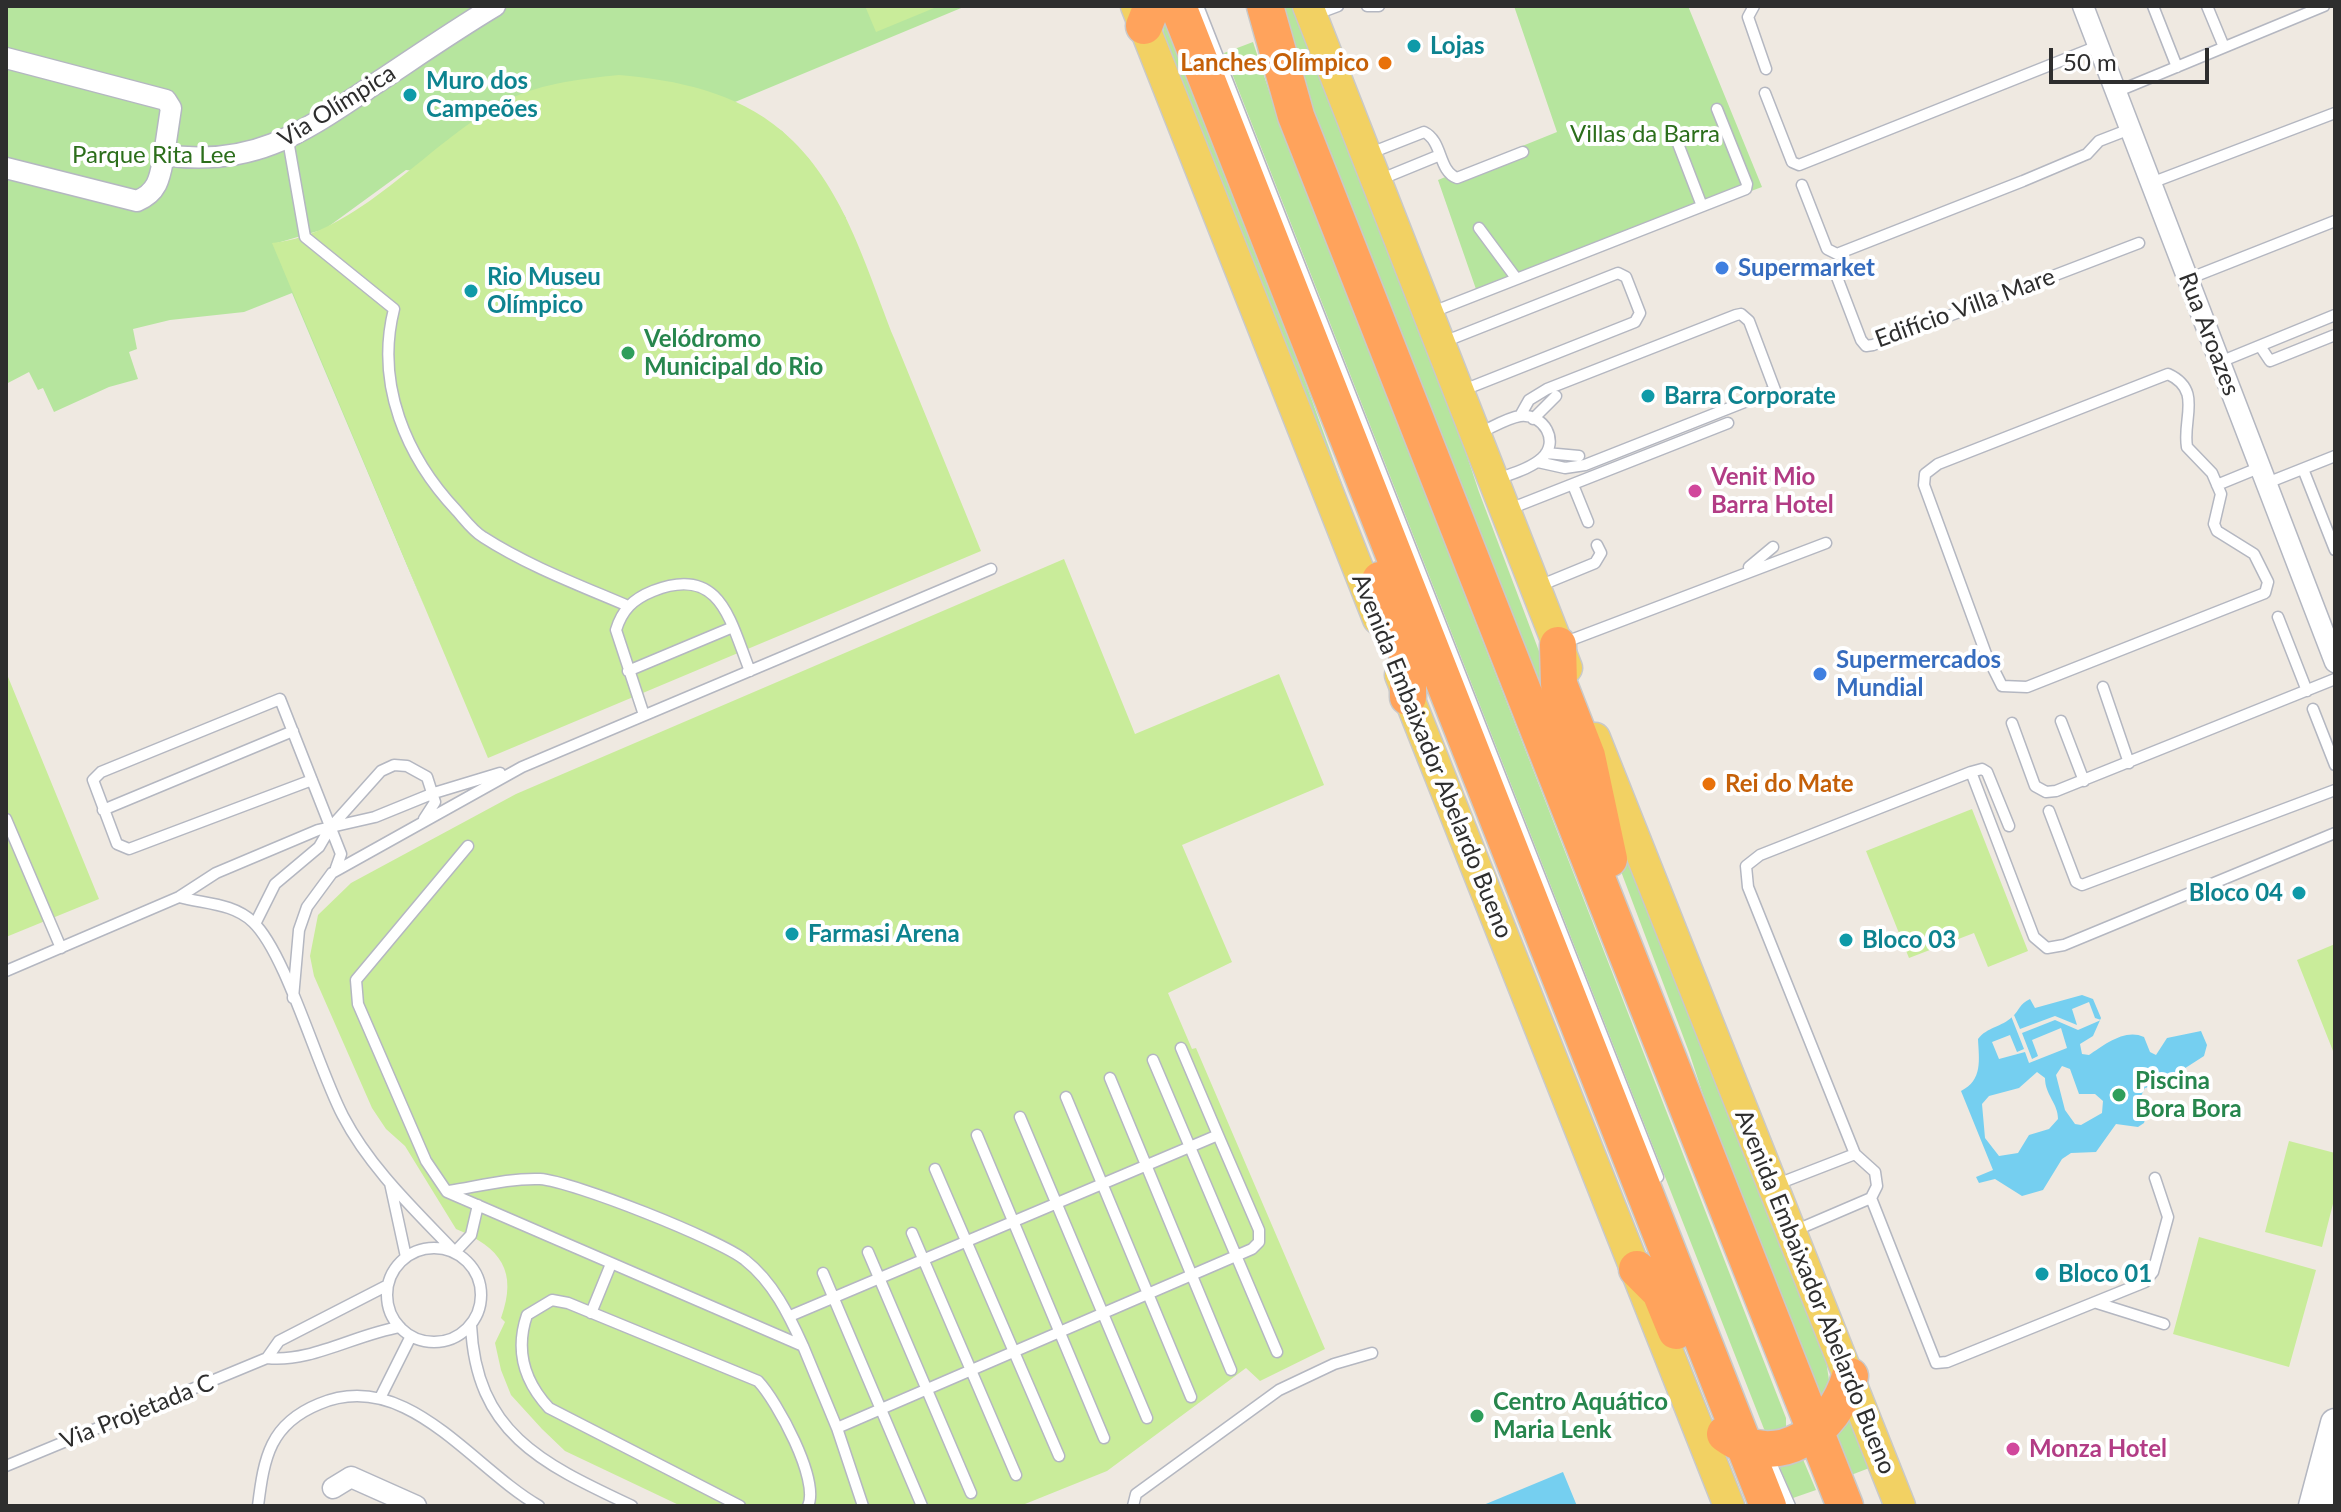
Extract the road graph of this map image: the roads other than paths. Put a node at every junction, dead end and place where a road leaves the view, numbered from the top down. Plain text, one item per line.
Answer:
1 (495, 6) edge
2 (1178, 6) edge
3 (1198, 6) edge
4 (1265, 6) edge
5 (1367, 6) edge
6 (1379, 6) edge
7 (1754, 6) edge
8 (2083, 6) edge
9 (2153, 6) edge
10 (2207, 6) edge
11 (2324, 6) edge
12 (1319, 9) edge
13 (1144, 13) edge
14 (2098, 46) junction
15 (2224, 47) junction
16 (6, 58) edge
17 (2177, 67) junction
18 (1766, 69) dead end
19 (1271, 75) dead end
20 (2116, 92) junction
21 (1765, 93) dead end
22 (1717, 109) dead end
23 (2335, 113) edge
24 (1672, 128) dead end
25 (2130, 129) junction
26 (288, 140) junction
27 (1523, 152) dead end
28 (164, 155) junction
29 (1440, 155) junction
30 (6, 168) edge
31 (1371, 168) junction
32 (2151, 183) junction
33 (1802, 185) dead end
34 (1702, 206) junction
35 (2335, 221) edge
36 (1479, 228) dead end
37 (2139, 243) dead end
38 (1835, 272) dead end
39 (1284, 278) junction
40 (1516, 278) junction
41 (2188, 279) junction
42 (1428, 314) junction
43 (2335, 315) edge
44 (2335, 335) edge
45 (1440, 344) junction
46 (2260, 346) junction
47 (2220, 362) junction
48 (1459, 392) junction
49 (1556, 396) dead end
50 (1520, 416) junction
51 (1533, 419) junction
52 (1728, 423) dead end
53 (1475, 435) junction
54 (1579, 456) dead end
55 (2335, 456) edge
56 (1542, 458) junction
57 (2303, 469) junction
58 (2264, 475) junction
59 (1494, 480) junction
60 (1573, 485) junction
61 (2217, 485) junction
62 (1506, 511) junction
63 (1588, 522) dead end
64 (1826, 543) dead end
65 (1597, 545) dead end
66 (1773, 547) dead end
67 (2335, 550) edge
68 (991, 569) dead end
69 (1738, 575) junction
70 (1535, 588) junction
71 (628, 606) junction
72 (2278, 617) dead end
73 (733, 627) junction
74 (1558, 645) junction
75 (2335, 662) edge
76 (628, 671) junction
77 (750, 671) junction
78 (2335, 679) edge
79 (1506, 683) dead end
80 (2103, 687) dead end
81 (2307, 691) junction
82 (1408, 697) junction
83 (2313, 709) dead end
84 (644, 715) junction
85 (2061, 721) dead end
86 (2012, 723) dead end
87 (293, 731) junction
88 (2129, 763) junction
89 (2335, 765) edge
90 (522, 767) junction
91 (1971, 772) junction
92 (312, 780) junction
93 (2084, 781) junction
94 (2335, 790) edge
95 (434, 793) junction
96 (103, 810) junction
97 (2049, 811) dead end
98 (6, 819) edge
99 (422, 821) junction
100 (2009, 826) dead end
101 (330, 828) junction
102 (2335, 833) edge
103 (468, 846) dead end
104 (332, 873) junction
105 (179, 897) junction
106 (255, 924) junction
107 (61, 948) junction
108 (6, 971) edge
109 (293, 998) junction
110 (1181, 1048) dead end
111 (1153, 1060) dead end
112 (1110, 1078) dead end
113 (1066, 1097) dead end
114 (1691, 1115) junction
115 (1020, 1117) dead end
116 (977, 1135) dead end
117 (1218, 1135) junction
118 (1191, 1146) junction
119 (1855, 1154) junction
120 (1145, 1165) junction
121 (935, 1169) dead end
122 (2155, 1178) dead end
123 (389, 1181) junction
124 (1102, 1184) junction
125 (1773, 1186) junction
126 (447, 1192) junction
127 (1665, 1195) dead end
128 (1871, 1198) junction
129 (1056, 1203) junction
130 (478, 1205) junction
131 (1013, 1222) junction
132 (1792, 1232) junction
133 (912, 1233) dead end
134 (967, 1241) junction
135 (455, 1252) junction
136 (868, 1252) dead end
137 (1238, 1255) junction
138 (406, 1257) junction
139 (924, 1260) junction
140 (611, 1264) junction
141 (1637, 1269) junction
142 (823, 1273) dead end
143 (1192, 1275) junction
144 (880, 1278) junction
145 (388, 1285) junction
146 (1148, 1294) junction
147 (834, 1298) junction
148 (2097, 1303) junction
149 (591, 1313) junction
150 (1103, 1313) junction
151 (790, 1316) junction
152 (2164, 1324) dead end
153 (471, 1325) junction
154 (400, 1327) junction
155 (1059, 1332) junction
156 (411, 1336) junction
157 (803, 1346) junction
158 (1014, 1352) junction
159 (1277, 1352) dead end
160 (1372, 1353) dead end
161 (267, 1358) junction
162 (971, 1370) junction
163 (1231, 1370) dead end
164 (1850, 1376) junction
165 (927, 1389) junction
166 (381, 1396) junction
167 (1191, 1397) dead end
168 (881, 1409) junction
169 (1147, 1418) dead end
170 (2335, 1423) edge
171 (837, 1428) junction
172 (1104, 1438) dead end
173 (1805, 1439) junction
174 (1755, 1443) junction
175 (1059, 1456) dead end
176 (6, 1466) edge
177 (1016, 1475) dead end
178 (2335, 1478) edge
179 (333, 1488) dead end
180 (971, 1493) dead end
181 (258, 1506) edge
182 (416, 1506) edge
183 (539, 1506) edge
184 (632, 1506) edge
185 (740, 1506) edge
186 (808, 1506) edge
187 (863, 1506) edge
188 (922, 1506) edge
189 (1133, 1506) edge
190 (1729, 1506) edge
191 (1768, 1506) edge
192 (1790, 1506) edge
193 (1845, 1506) edge
194 (1900, 1506) edge
195 (2313, 1506) edge
196 (2327, 1506) edge

1 - 26 street, Via Olímpica
2 - 39 highway, Avenida Embaixador Abelardo Bueno
3 - 127 lane
4 - 114 highway, Avenida Embaixador Abelardo Bueno
5 - 6 lane
7 - 18 lane
8 - 14 street, Rua Aroazes
9 - 17 lane
10 - 15 lane
11 - 15 lane
12 - 31 main road, Avenida Embaixador Abelardo Bueno
13 - 82 main road, Avenida Embaixador Abelardo Bueno
14 - 20 street, Rua Aroazes
14 - 21 lane
15 - 17 lane
16 - 28 street
17 - 20 lane
19 - 79 lane
20 - 25 street, Rua Aroazes
22 - 34 lane
23 - 32 lane
24 - 34 lane
25 - 32 street, Rua Aroazes
25 - 33 lane
26 - 28 street, Via Olímpica
26 - 71 lane
27 - 29 lane
28 - 30 street
29 - 31 lane
29 - 31 lane
31 - 42 main road, Avenida Embaixador Abelardo Bueno
32 - 41 street, Rua Aroazes
34 - 40 lane
35 - 41 lane
36 - 40 lane
37 - 38 lane, Edifício Villa Mare
39 - 82 highway
39 - 174 highway, Avenida Embaixador Abelardo Bueno
40 - 42 lane
41 - 47 street, Rua Aroazes
42 - 45 main road, Avenida Embaixador Abelardo Bueno
43 - 46 lane
44 - 46 lane
45 - 48 main road, Avenida Embaixador Abelardo Bueno
45 - 48 lane
46 - 47 lane
47 - 58 street, Rua Aroazes
48 - 53 main road, Avenida Embaixador Abelardo Bueno
49 - 51 lane
50 - 51 lane
50 - 53 lane
50 - 56 lane
51 - 56 lane
52 - 60 lane
53 - 59 main road, Avenida Embaixador Abelardo Bueno
54 - 56 lane
55 - 57 lane
56 - 59 lane
57 - 58 lane
57 - 67 lane
58 - 61 lane
58 - 75 street, Rua Aroazes
59 - 62 main road, Avenida Embaixador Abelardo Bueno
60 - 62 lane
60 - 63 lane
61 - 61 lane
62 - 70 main road, Avenida Embaixador Abelardo Bueno
64 - 69 lane
65 - 70 lane
66 - 69 lane
68 - 77 lane
69 - 74 lane
70 - 74 main road, Avenida Embaixador Abelardo Bueno
71 - 73 lane
71 - 76 lane
72 - 81 lane
73 - 76 lane
73 - 77 lane
74 - 114 highway
74 - 125 main road, Avenida Embaixador Abelardo Bueno
76 - 84 lane
77 - 84 lane
78 - 81 lane
80 - 88 lane
81 - 88 lane
82 - 141 main road, Avenida Embaixador Abelardo Bueno
83 - 89 lane
84 - 90 lane
85 - 93 lane
86 - 93 lane
87 - 92 lane
87 - 96 lane
87 - 96 lane
88 - 93 lane
90 - 95 lane
90 - 99 lane
91 - 100 lane
91 - 102 lane
91 - 119 lane
92 - 96 lane
92 - 101 lane
94 - 97 lane
95 - 99 lane
95 - 101 lane
95 - 101 lane
98 - 107 lane
99 - 104 lane
101 - 104 lane
101 - 105 lane
101 - 106 lane
103 - 126 lane
104 - 109 lane
105 - 106 lane
105 - 107 lane
106 - 109 lane
107 - 108 lane
109 - 123 lane
110 - 117 lane
111 - 118 lane
112 - 120 lane
113 - 124 lane
114 - 173 highway, Avenida Embaixador Abelardo Bueno
115 - 129 lane
116 - 131 lane
117 - 118 lane
117 - 137 lane
118 - 120 lane
118 - 137 lane
119 - 125 lane
119 - 128 lane
120 - 124 lane
120 - 143 lane
121 - 134 lane
122 - 148 lane
123 - 135 lane
123 - 138 lane
124 - 129 lane
124 - 146 lane
125 - 132 main road, Avenida Embaixador Abelardo Bueno
126 - 130 lane
126 - 151 lane
128 - 132 lane
128 - 148 lane
129 - 131 lane
129 - 150 lane
130 - 135 lane
130 - 140 lane
131 - 134 lane
131 - 155 lane
132 - 164 main road, Avenida Embaixador Abelardo Bueno
133 - 139 lane
134 - 139 lane
134 - 158 lane
135 - 138 lane
135 - 153 lane
136 - 144 lane
137 - 143 lane
137 - 159 lane
138 - 145 lane
139 - 144 lane
139 - 162 lane
140 - 149 lane
140 - 157 lane
141 - 174 highway
141 - 190 main road, Avenida Embaixador Abelardo Bueno
142 - 147 lane
143 - 146 lane
143 - 163 lane
144 - 147 lane
144 - 165 lane
145 - 154 lane
145 - 161 lane, Via Projetada C
146 - 150 lane
146 - 167 lane
147 - 151 lane
147 - 168 lane
148 - 152 lane
149 - 185 lane
149 - 186 lane
150 - 155 lane
150 - 169 lane
151 - 157 lane
153 - 156 lane
153 - 184 lane
154 - 156 lane
154 - 161 lane, Via Projetada C
155 - 158 lane
155 - 172 lane
156 - 166 lane
157 - 171 lane
158 - 162 lane
158 - 175 lane
160 - 189 lane
161 - 176 lane, Via Projetada C
162 - 165 lane
162 - 177 lane
164 - 173 highway
164 - 194 main road, Avenida Embaixador Abelardo Bueno
165 - 168 lane
165 - 180 lane
166 - 181 lane
166 - 183 lane
168 - 171 lane
168 - 188 lane
170 - 195 main road
171 - 187 lane
173 - 174 highway
173 - 193 highway, Avenida Embaixador Abelardo Bueno
174 - 191 highway, Avenida Embaixador Abelardo Bueno
174 - 192 lane
178 - 196 lane
179 - 182 street

